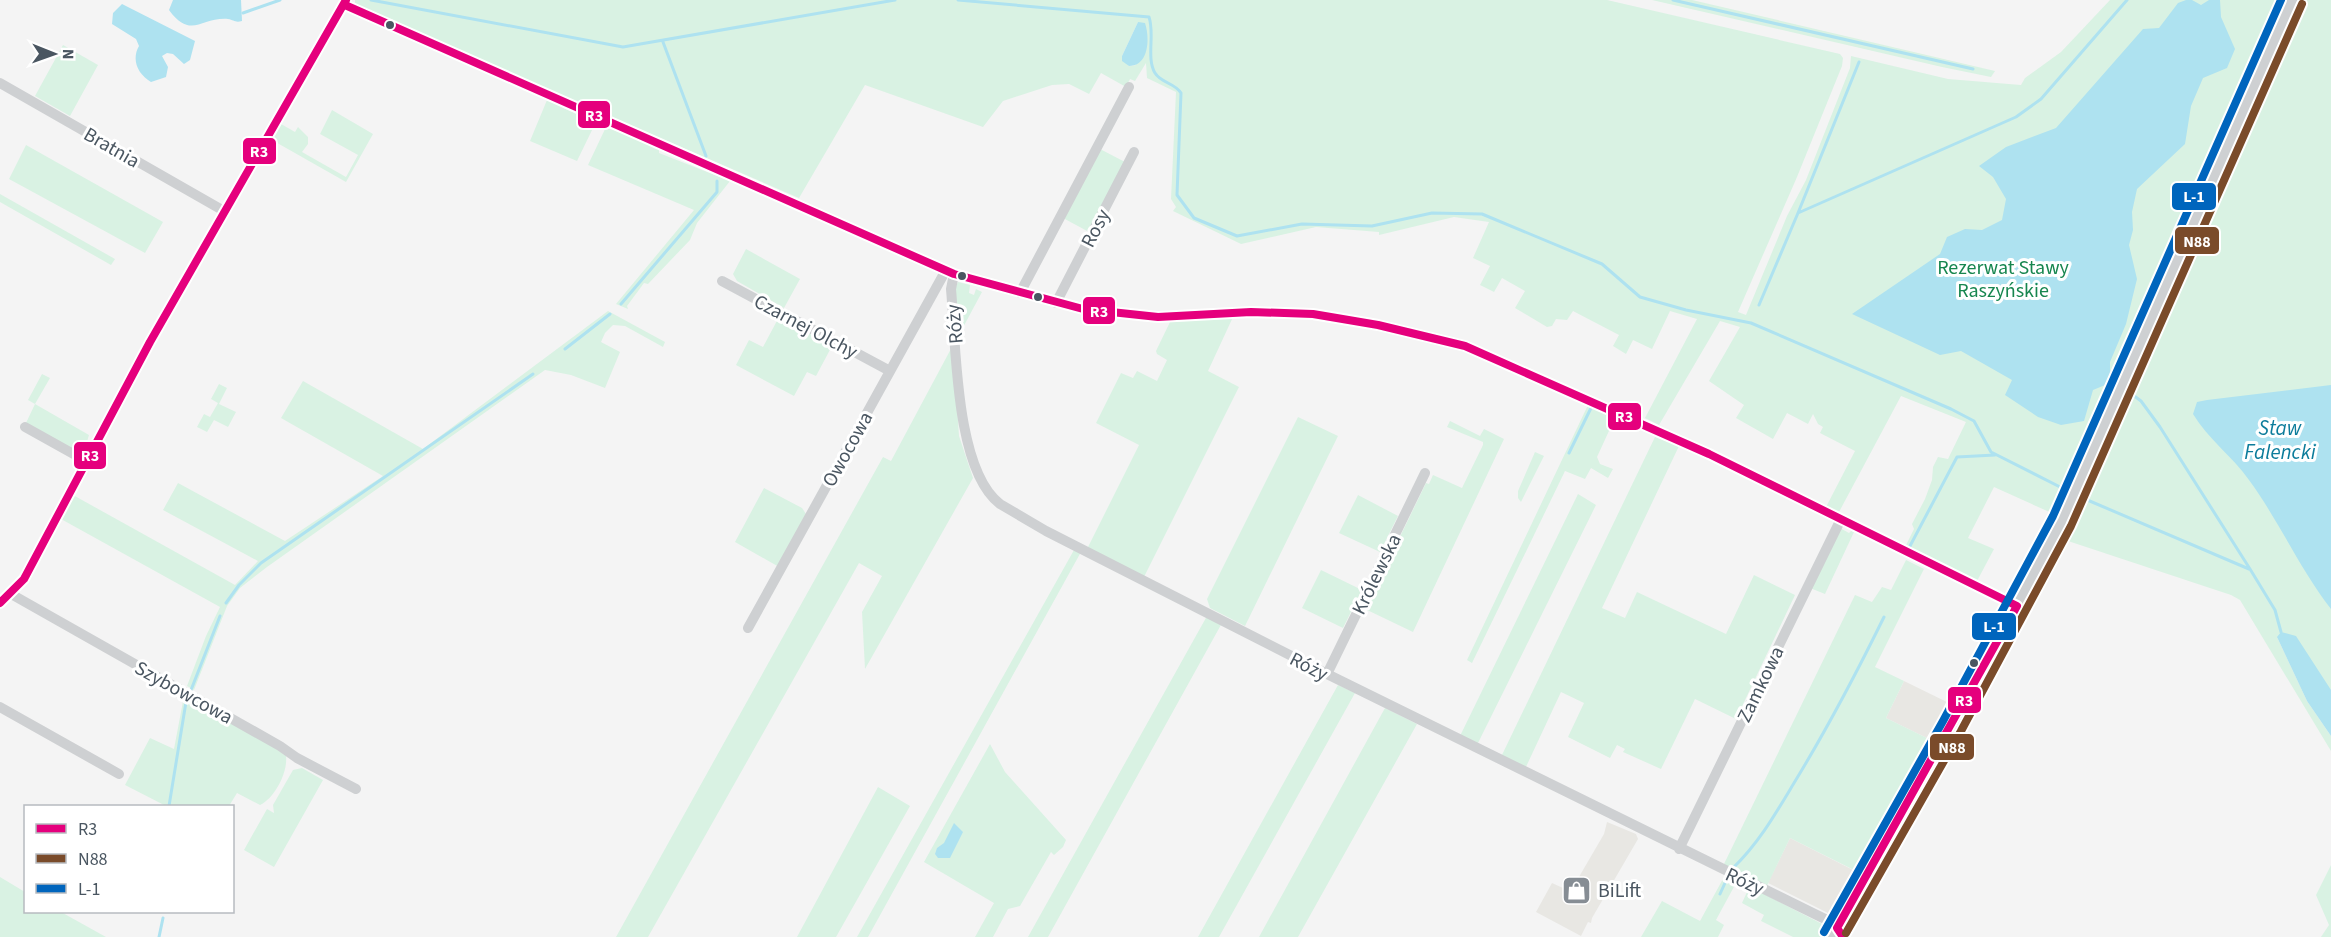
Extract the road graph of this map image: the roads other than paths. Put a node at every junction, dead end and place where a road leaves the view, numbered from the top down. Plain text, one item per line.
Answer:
1 (2292, 0) edge
2 (345, 2) edge
3 (0, 83) edge
4 (1129, 87) dead end
5 (1134, 153) dead end
6 (224, 211) junction
7 (950, 272) junction
8 (722, 281) dead end
9 (1020, 293) junction
10 (1056, 303) junction
11 (890, 371) junction
12 (25, 427) dead end
13 (86, 461) junction
14 (1425, 473) dead end
15 (1841, 519) junction
16 (11, 594) junction
17 (0, 603) edge
18 (2017, 606) junction
19 (748, 628) dead end
20 (1327, 675) junction
21 (0, 707) edge
22 (119, 774) dead end
23 (356, 789) dead end
24 (1679, 849) junction
25 (1838, 934) edge

1 - 18 street
2 - 6 street
2 - 7 street
3 - 6 street, Bratnia
4 - 9 street
5 - 10 street, Rosy
6 - 13 street
7 - 9 street
7 - 11 street, Owocowa
7 - 20 street, Róży
8 - 11 street, Czarnej Olchy
9 - 10 street
10 - 15 street
11 - 19 street, Owocowa
12 - 13 street
13 - 16 street
14 - 20 street, Królewska
15 - 18 street
15 - 24 street, Zamkowa
16 - 17 street
16 - 23 street, Szybowcowa
18 - 25 street
20 - 24 street, Róży
21 - 22 street
24 - 25 street, Róży

